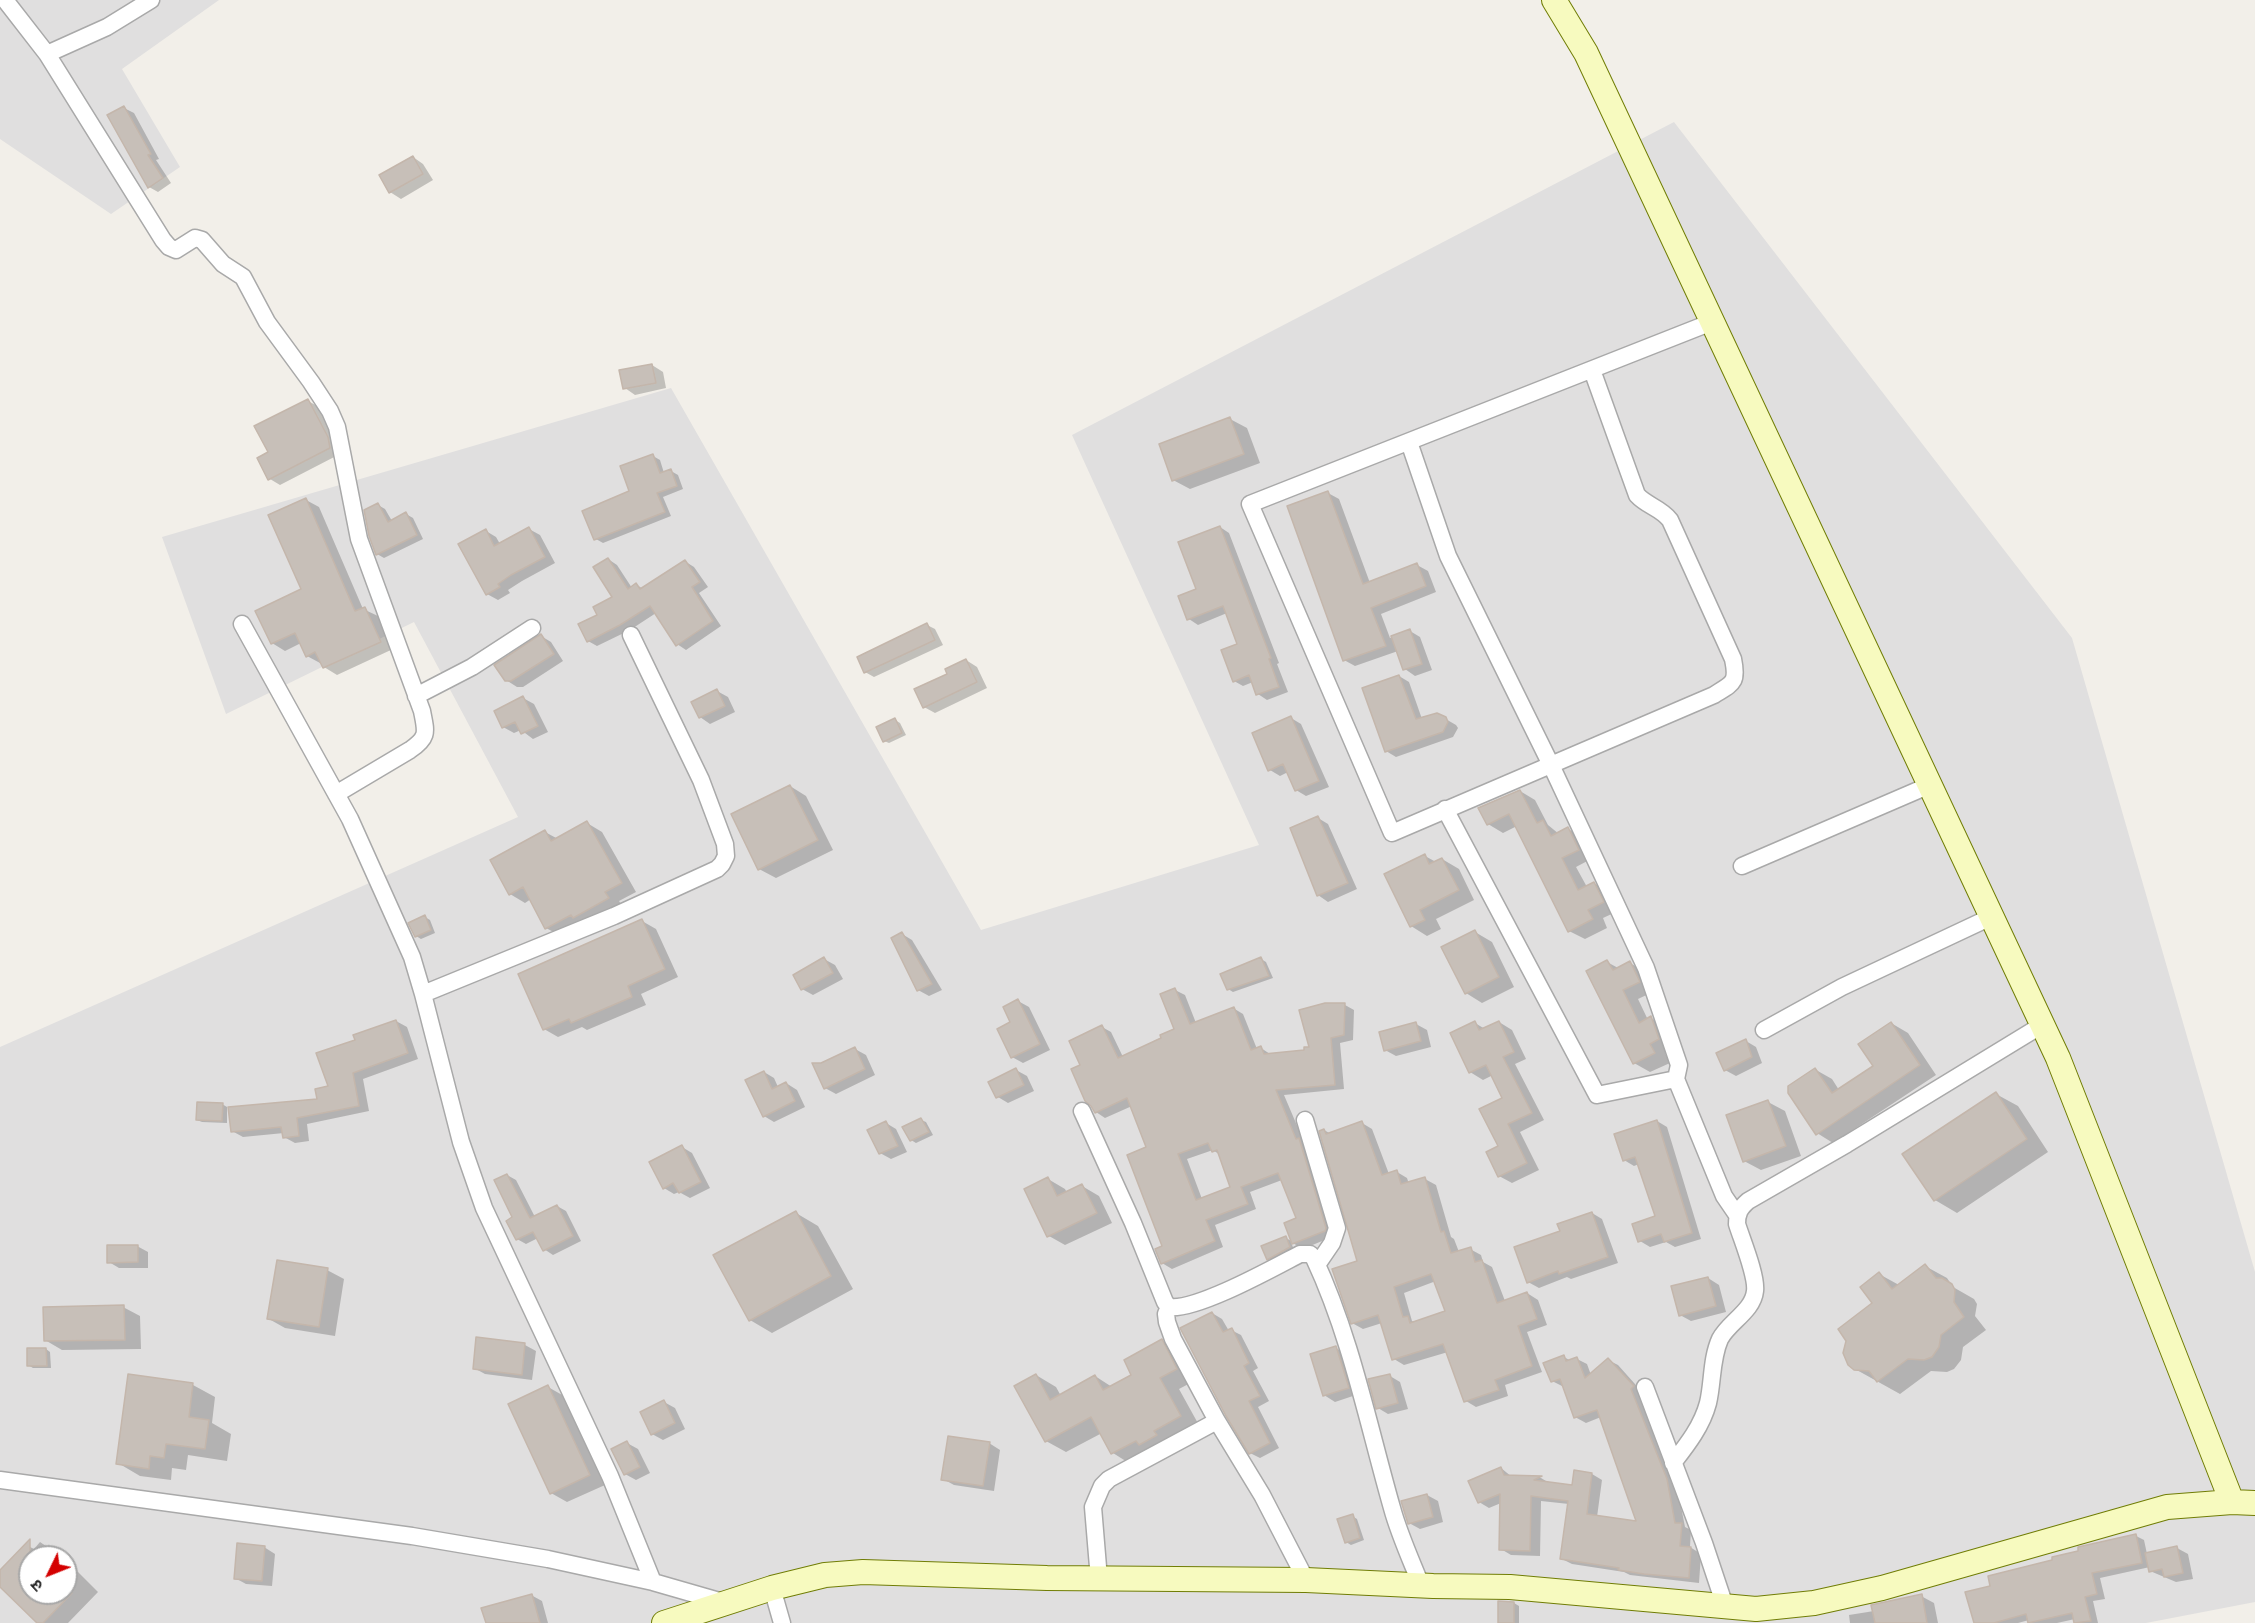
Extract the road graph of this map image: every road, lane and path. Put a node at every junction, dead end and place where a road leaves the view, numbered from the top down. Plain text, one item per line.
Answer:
1 (5, 0) edge
2 (151, 0) edge
3 (1554, 0) edge
4 (47, 54) junction
5 (1712, 322) junction
6 (1592, 370) junction
7 (1409, 442) junction
8 (242, 624) dead end
9 (532, 628) dead end
10 (631, 635) dead end
11 (416, 696) junction
12 (1551, 765) junction
13 (1930, 785) junction
14 (336, 795) junction
15 (1445, 810) junction
16 (1742, 866) dead end
17 (1991, 917) junction
18 (423, 994) junction
19 (2042, 1025) junction
20 (1764, 1030) dead end
21 (1676, 1079) junction
22 (1082, 1111) dead end
23 (1305, 1120) dead end
24 (1737, 1215) junction
25 (1317, 1265) junction
26 (1169, 1307) junction
27 (1645, 1387) dead end
28 (1217, 1421) junction
29 (1673, 1463) junction
30 (0, 1480) edge
31 (2244, 1502) edge
32 (1099, 1579) junction
33 (1306, 1580) junction
34 (654, 1582) junction
35 (1421, 1585) junction
36 (772, 1588) junction
37 (727, 1603) junction
38 (1725, 1606) junction
39 (664, 1623) edge
40 (782, 1623) edge

1 - 4 street
2 - 4 street
3 - 5 street
4 - 11 street
5 - 6 street
5 - 13 street
6 - 7 street
6 - 12 street
7 - 12 street
7 - 15 street
8 - 14 street
9 - 11 street
10 - 18 street
11 - 14 street
12 - 15 street
12 - 21 street
13 - 16 street
13 - 17 street
14 - 18 street
15 - 21 street
17 - 19 street
17 - 20 street
18 - 34 street
19 - 24 street
19 - 31 street
21 - 24 street
22 - 26 street
23 - 25 street
24 - 29 street
25 - 26 street
25 - 35 street
26 - 28 street
27 - 29 street
28 - 32 street
28 - 33 street
29 - 38 street
30 - 34 street
31 - 38 street
32 - 33 street
32 - 36 street
33 - 35 street
34 - 37 street
35 - 38 street
36 - 37 street
36 - 40 street
37 - 39 street

